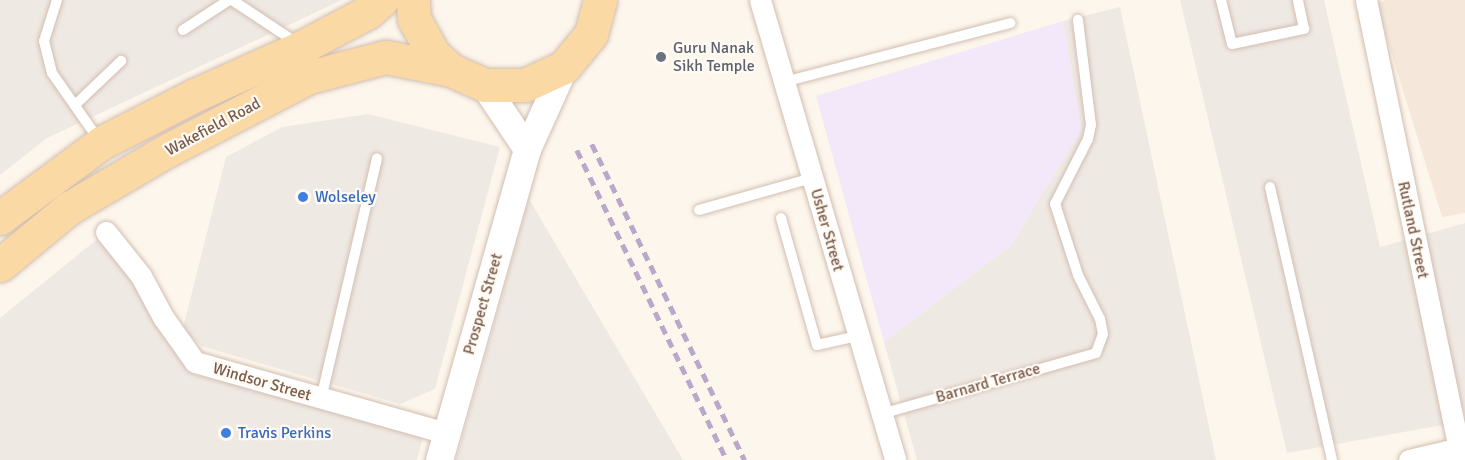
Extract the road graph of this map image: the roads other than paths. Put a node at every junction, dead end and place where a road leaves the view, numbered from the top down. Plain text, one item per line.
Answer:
1 (57, 0) edge
2 (231, 0) edge
3 (382, 0) edge
4 (413, 0) edge
5 (600, 0) edge
6 (760, 0) edge
7 (1221, 0) edge
8 (1299, 0) edge
9 (1366, 0) edge
10 (1078, 20) dead end
11 (1010, 23) dead end
12 (183, 30) dead end
13 (302, 47) junction
14 (121, 61) dead end
15 (564, 67) junction
16 (451, 70) junction
17 (784, 82) junction
18 (484, 85) junction
19 (75, 105) junction
20 (101, 143) junction
21 (527, 148) junction
22 (377, 158) dead end
23 (812, 178) junction
24 (1270, 187) dead end
25 (699, 210) dead end
26 (0, 218) edge
27 (781, 218) dead end
28 (106, 232) dead end
29 (0, 265) edge
30 (858, 336) junction
31 (321, 399) junction
32 (881, 414) junction
33 (446, 433) junction
34 (1462, 452) edge
35 (439, 460) edge
36 (895, 460) edge
37 (1332, 460) edge
38 (1409, 460) edge

1 - 19 lane
2 - 12 lane
2 - 13 lane
3 - 13 main road, Wakefield Road
4 - 16 main road
5 - 15 main road
6 - 17 street, Usher Street
7 - 8 lane
9 - 34 street, Rutland Street
10 - 32 lane, Barnard Terrace
11 - 17 lane
13 - 20 main road, Wakefield Road
14 - 19 lane
15 - 18 main road
15 - 21 street, Prospect Street
16 - 18 main road
16 - 29 main road, Wakefield Road
17 - 23 street, Usher Street
18 - 21 street
19 - 20 lane
20 - 26 main road, Wakefield Road
21 - 33 street, Prospect Street
22 - 31 lane
23 - 25 lane
23 - 30 street, Usher Street
24 - 37 lane
27 - 30 lane
28 - 31 street, Windsor Street
30 - 32 street, Usher Street
31 - 33 street, Windsor Street
32 - 36 street, Usher Street
33 - 35 street, Prospect Street
34 - 38 street

